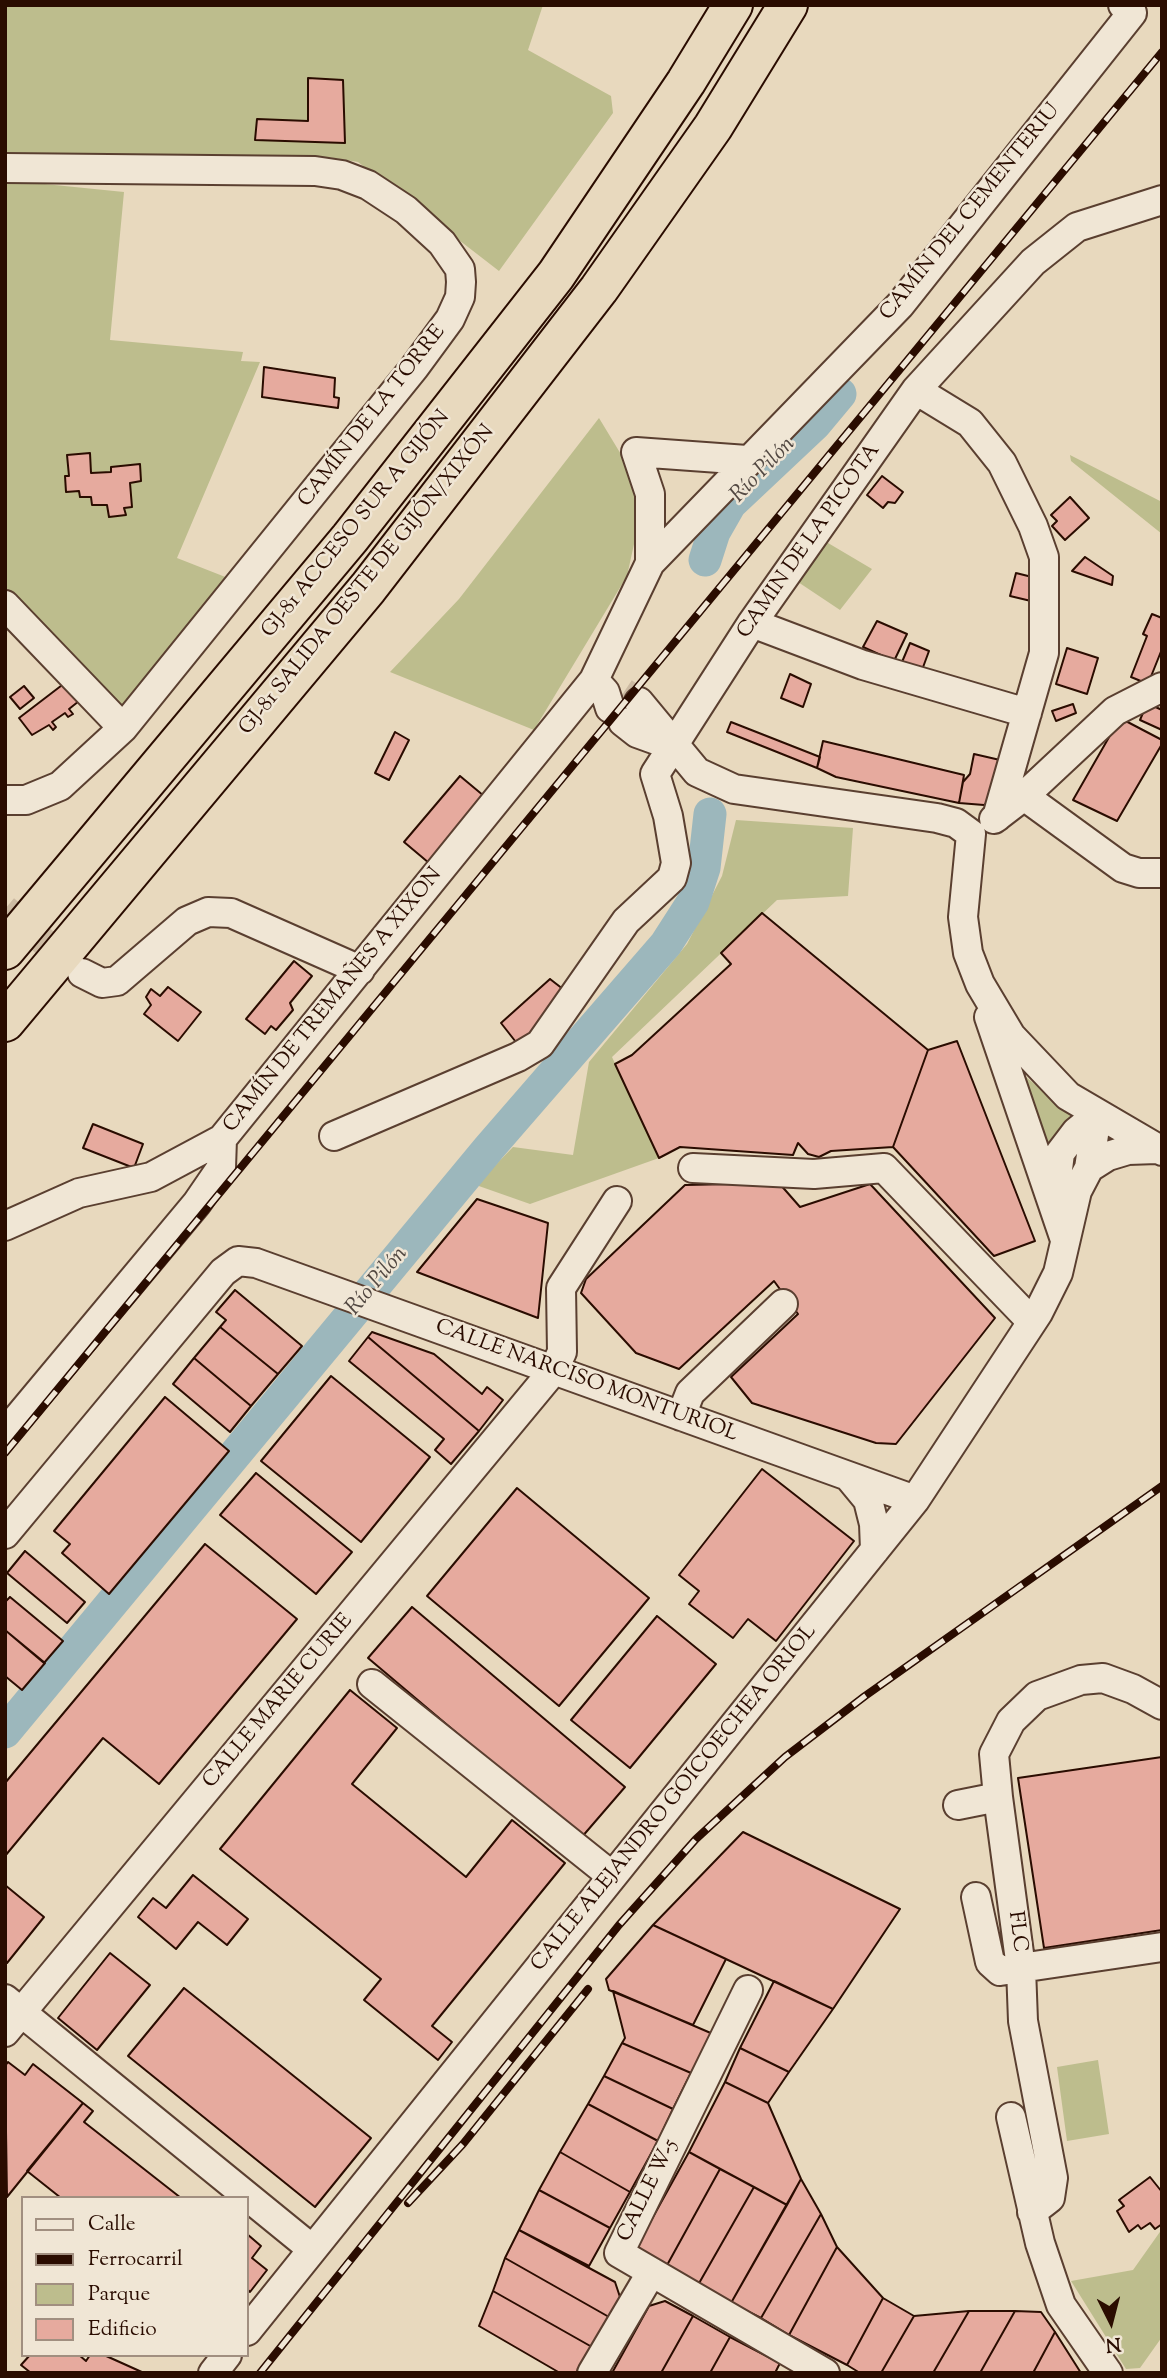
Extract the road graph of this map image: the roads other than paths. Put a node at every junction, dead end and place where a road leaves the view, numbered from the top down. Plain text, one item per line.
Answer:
1 (733, 5) edge
2 (788, 5) edge
3 (1131, 8) edge
4 (5, 168) edge
5 (1162, 200) edge
6 (916, 390) junction
7 (747, 460) junction
8 (650, 563) junction
9 (5, 605) edge
10 (752, 623) junction
11 (1162, 687) edge
12 (616, 699) junction
13 (1027, 713) junction
14 (123, 729) junction
15 (673, 746) junction
16 (1024, 796) junction
17 (5, 800) edge
18 (997, 817) junction
19 (971, 834) junction
20 (1162, 873) edge
21 (5, 950) edge
22 (360, 970) junction
23 (82, 973) tunnel mouth
24 (980, 984) junction
25 (5, 1022) edge
26 (1097, 1115) junction
27 (334, 1136) dead end
28 (222, 1139) junction
29 (1160, 1150) edge
30 (693, 1168) dead end
31 (1089, 1168) junction
32 (617, 1201) dead end
33 (1054, 1201) junction
34 (5, 1226) edge
35 (1065, 1244) junction
36 (783, 1304) dead end
37 (1032, 1322) junction
38 (554, 1371) junction
39 (681, 1416) junction
40 (5, 1433) edge
41 (849, 1477) junction
42 (915, 1500) junction
43 (5, 1534) edge
44 (875, 1550) junction
45 (372, 1684) dead end
46 (1162, 1705) edge
47 (998, 1797) junction
48 (958, 1805) dead end
49 (612, 1876) junction
50 (976, 1897) dead end
51 (1162, 1947) edge
52 (1021, 1968) junction
53 (748, 1990) dead end
54 (11, 2015) edge
55 (1011, 2118) dead end
56 (244, 2196) edge
57 (248, 2199) edge
58 (1032, 2212) junction
59 (312, 2249) junction
60 (651, 2273) junction
61 (248, 2330) edge
62 (225, 2357) edge
63 (213, 2373) edge
64 (592, 2373) edge
65 (825, 2373) edge
66 (1108, 2373) edge

1 - 21 highway, GJ-81 ACCESO SUR A GIJÓN
2 - 25 highway, GJ-81 SALIDA OESTE DE GIJÓN/XIXÓN
3 - 7 street, CAMÍN DEL CEMENTERIU
4 - 14 street, CAMÍN DE LA TORRE
5 - 6 street, CAMIN DE LA PICOTA
6 - 10 street, CAMIN DE LA PICOTA
6 - 13 street
7 - 8 street, CAMÍN DEL CEMENTERIU
7 - 8 street
8 - 12 street, CAMÍN DEL CEMENTERIU
9 - 14 street
10 - 13 street
10 - 15 street, CAMIN DE LA PICOTA
11 - 16 street
12 - 15 street
12 - 22 street, CAMÍN DE TREMAÑES A XIXON
13 - 18 street
14 - 17 street, CAMÍN DE LA TORRE
15 - 19 street
15 - 27 street, CAMIN DE LA PICOTA
16 - 18 street
16 - 20 street
18 - 19 street
19 - 24 street
22 - 23 street
22 - 28 street, CAMÍN DE TREMAÑES A XIXON
24 - 26 street
24 - 33 street
26 - 29 street
26 - 31 street, CALLE ALEJANDRO GOICOECHEA ORIOL
26 - 33 street
28 - 34 street, CAMÍN DE TREMAÑES A XIXON
28 - 40 street
29 - 31 street
30 - 37 street
31 - 35 street, CALLE ALEJANDRO GOICOECHEA ORIOL
32 - 38 street
33 - 35 street
35 - 37 street, CALLE ALEJANDRO GOICOECHEA ORIOL
36 - 39 street
37 - 42 street, CALLE ALEJANDRO GOICOECHEA ORIOL
38 - 39 street, CALLE NARCISO MONTURIOL
38 - 43 street, CALLE NARCISO MONTURIOL
38 - 54 street, CALLE MARIE CURIE
39 - 41 street, CALLE NARCISO MONTURIOL
41 - 42 street, CALLE NARCISO MONTURIOL
41 - 44 street
42 - 44 street, CALLE ALEJANDRO GOICOECHEA ORIOL
44 - 49 street, CALLE ALEJANDRO GOICOECHEA ORIOL
45 - 49 street
46 - 47 street, FLC
47 - 48 street
47 - 52 street, FLC
49 - 59 street, CALLE ALEJANDRO GOICOECHEA ORIOL
50 - 52 street
51 - 52 street, FLC
52 - 58 street
53 - 60 street, CALLE W-5
54 - 56 street
55 - 58 street
57 - 59 street
58 - 66 street
59 - 61 street, CALLE ALEJANDRO GOICOECHEA ORIOL
60 - 64 street
60 - 65 street, CALLE W-5
62 - 63 street

